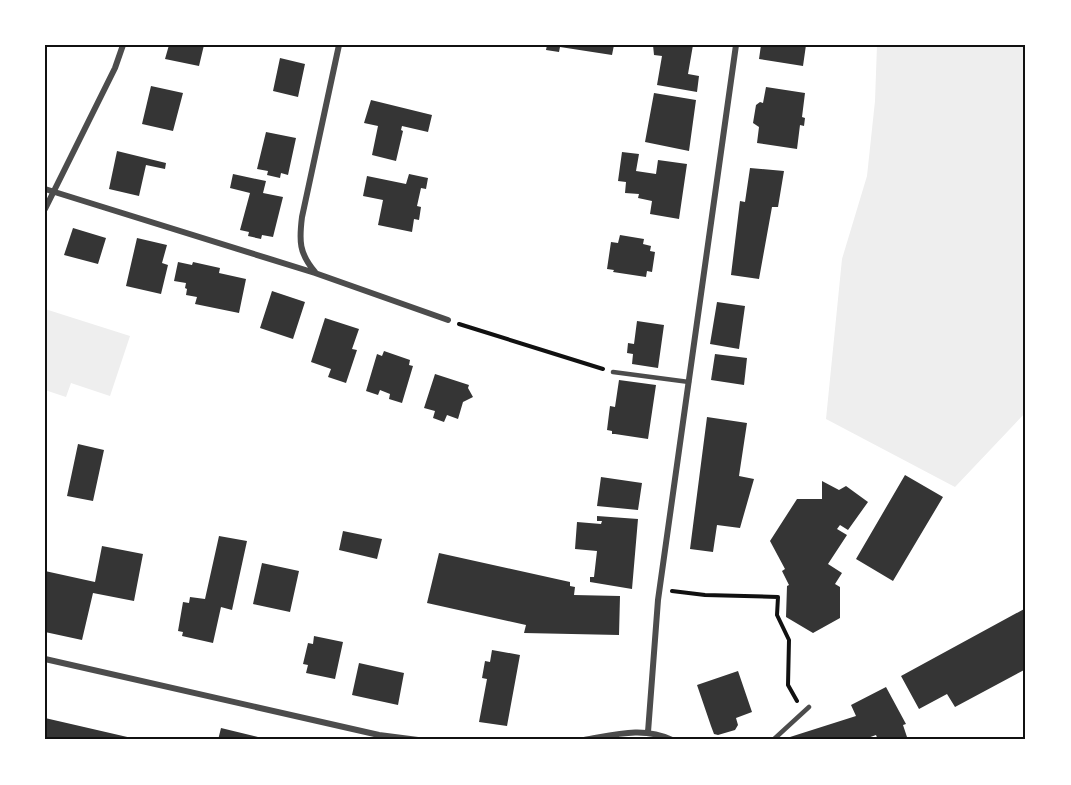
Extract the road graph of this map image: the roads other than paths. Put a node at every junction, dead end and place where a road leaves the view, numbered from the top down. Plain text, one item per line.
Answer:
1 (123, 45) edge
2 (339, 45) edge
3 (736, 45) edge
4 (49, 191) edge
5 (45, 209) edge
6 (315, 273) junction
7 (448, 320) road end
8 (613, 372) road end
9 (689, 382) junction
10 (45, 659) edge
11 (809, 707) dead end
12 (648, 732) junction
13 (418, 740) edge
14 (584, 740) edge
15 (672, 740) edge
16 (773, 740) edge

1 - 4 street
2 - 6 street
3 - 9 street
4 - 5 street
4 - 6 street
6 - 7 street
8 - 9 lane
9 - 12 street
10 - 13 street
11 - 16 lane
12 - 14 street
12 - 15 street

